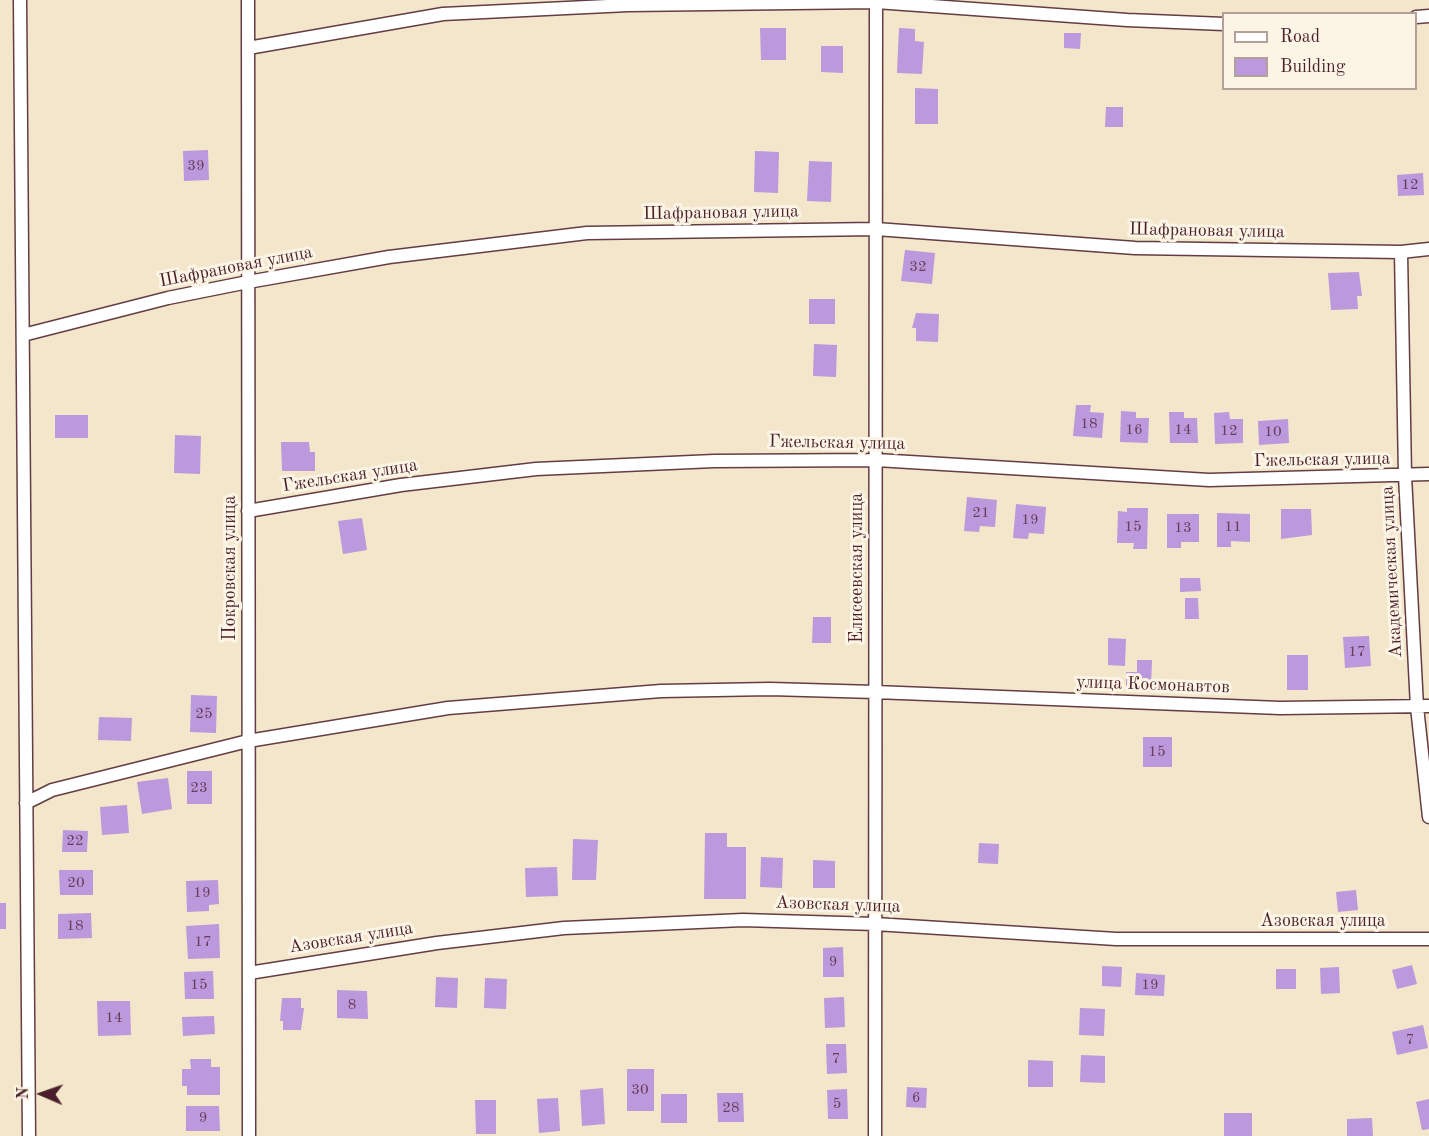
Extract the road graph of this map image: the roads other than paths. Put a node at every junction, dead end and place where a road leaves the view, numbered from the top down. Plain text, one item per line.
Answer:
1 (20, 0) edge
2 (248, 0) edge
3 (876, 1) edge
4 (1222, 24) edge
5 (248, 48) junction
6 (876, 229) junction
7 (1429, 249) edge
8 (1401, 252) junction
9 (248, 282) junction
10 (23, 335) junction
11 (876, 460) junction
12 (1429, 474) edge
13 (1405, 476) junction
14 (248, 511) junction
15 (875, 692) junction
16 (1423, 707) edge
17 (248, 741) junction
18 (26, 803) junction
19 (1429, 818) edge
20 (875, 924) junction
21 (1429, 939) edge
22 (249, 973) junction
23 (29, 1136) edge
24 (249, 1136) edge
25 (875, 1136) edge

1 - 10 street
2 - 5 street, Покровская улица
3 - 4 street
3 - 5 street
3 - 6 street, Елисеевская улица
5 - 9 street, Покровская улица
6 - 8 street, Шафрановая улица
6 - 9 street, Шафрановая улица
6 - 11 street, Елисеевская улица
7 - 8 street, Шафрановая улица
8 - 13 street, Академическая улица
9 - 10 street, Шафрановая улица
9 - 14 street, Покровская улица
10 - 18 street
11 - 13 street, Гжельская улица
11 - 14 street, Гжельская улица
11 - 15 street, Елисеевская улица
12 - 13 street, Гжельская улица
13 - 16 street, Академическая улица
14 - 17 street, Покровская улица
15 - 16 street, улица Космонавтов
15 - 17 street, улица Космонавтов
15 - 20 street, Елисеевская улица
16 - 19 street, Академическая улица
17 - 18 street, улица Космонавтов
17 - 22 street, Покровская улица
18 - 23 street
20 - 21 street, Азовская улица
20 - 22 street, Азовская улица
20 - 25 street, Елисеевская улица
22 - 24 street, Покровская улица

